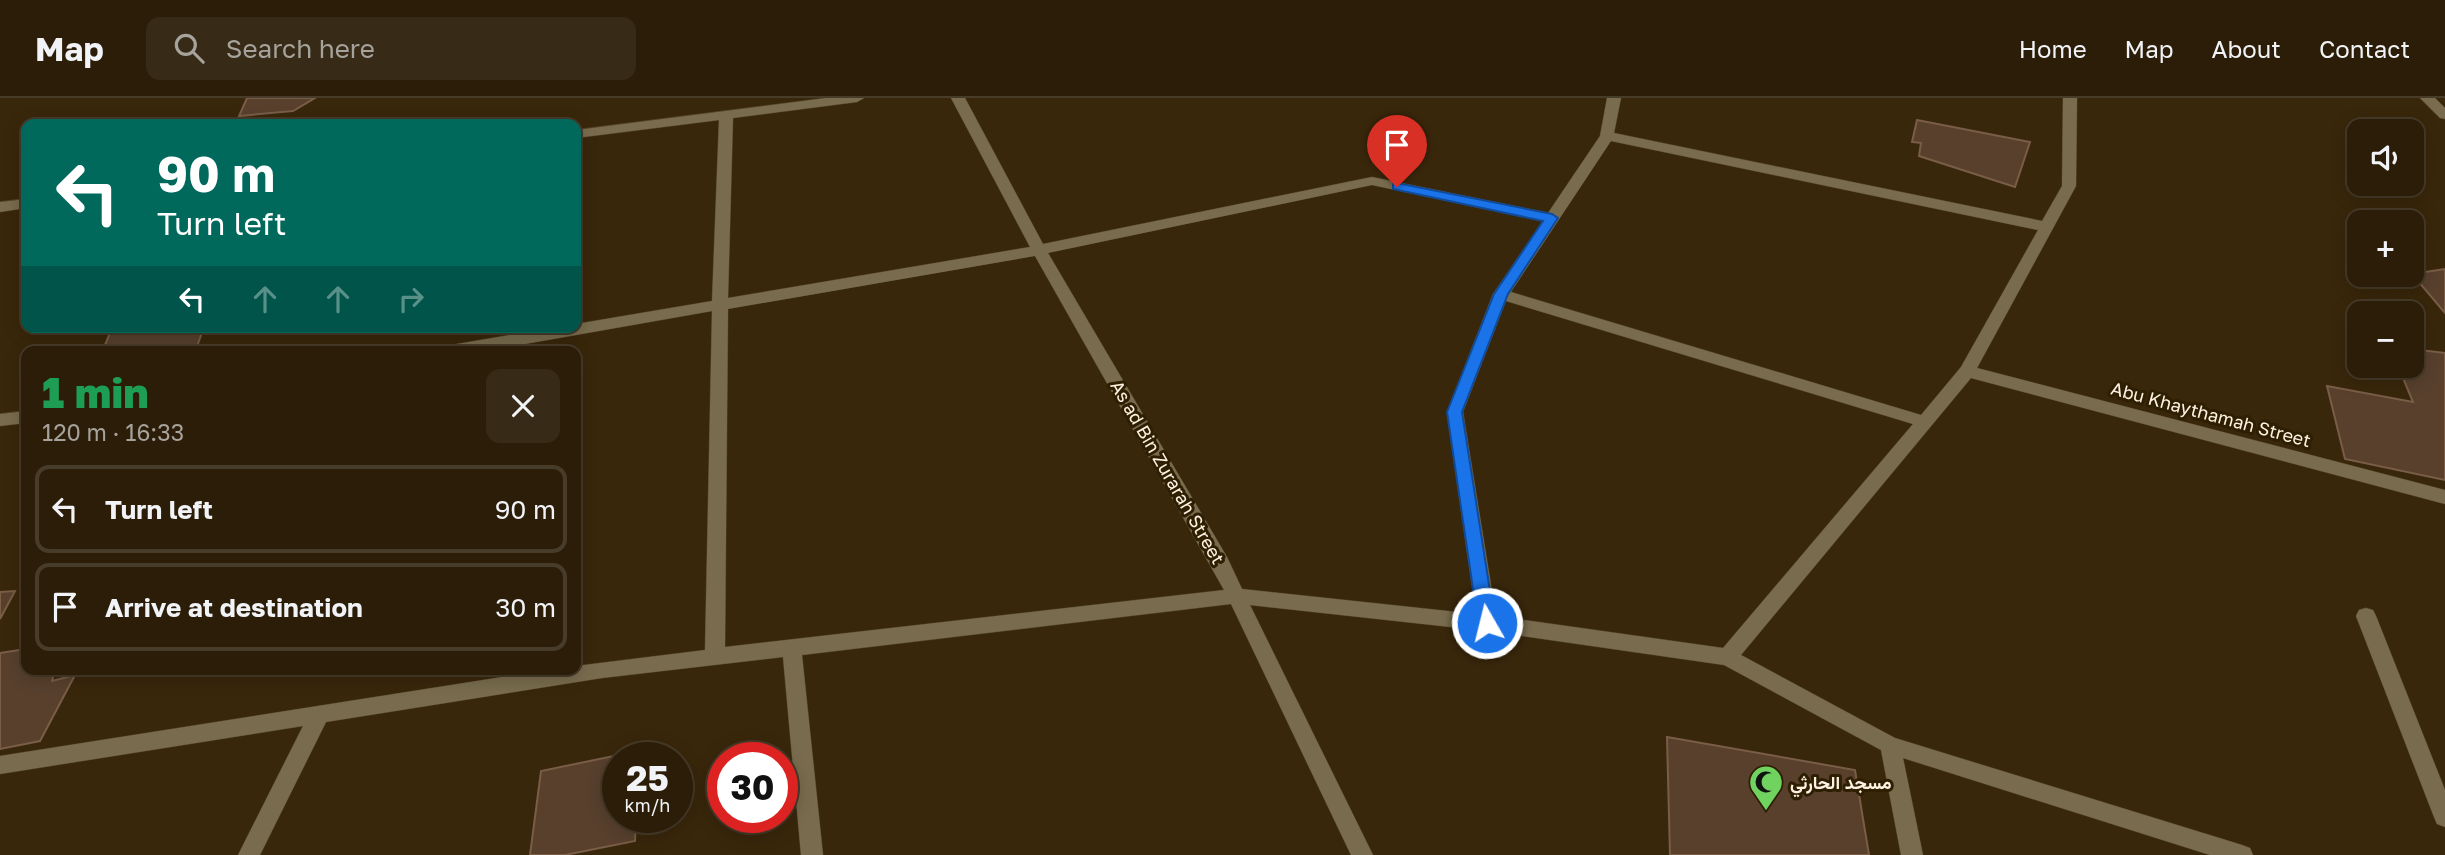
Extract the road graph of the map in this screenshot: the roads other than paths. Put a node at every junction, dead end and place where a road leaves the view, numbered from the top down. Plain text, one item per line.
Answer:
1 (857, 98) edge
2 (958, 98) edge
3 (1614, 98) edge
4 (2070, 98) edge
5 (2427, 98) edge
6 (726, 115) junction
7 (2445, 115) edge
8 (581, 133) edge
9 (1607, 136) junction
10 (21, 205) edge
11 (0, 207) edge
12 (1552, 218) junction
13 (2047, 227) junction
14 (1039, 250) junction
15 (1501, 294) junction
16 (720, 305) junction
17 (581, 329) edge
18 (556, 333) edge
19 (480, 346) edge
20 (1967, 371) junction
21 (21, 417) edge
22 (0, 420) edge
23 (1924, 422) junction
24 (2445, 497) edge
25 (1237, 596) junction
26 (2366, 616) dead end
27 (1487, 623) junction
28 (792, 647) junction
29 (715, 656) junction
30 (1727, 657) junction
31 (581, 673) edge
32 (571, 675) edge
33 (319, 715) junction
34 (1890, 745) junction
35 (0, 765) edge
36 (2445, 817) edge
37 (249, 855) edge
38 (812, 855) edge
39 (1362, 855) edge
40 (1912, 855) edge
41 (2242, 855) edge

1 - 6 street
2 - 14 street, As ad Bin Zurarah Street
3 - 9 street
4 - 13 street
5 - 7 street
6 - 8 street
6 - 16 street
9 - 12 street
9 - 13 street
10 - 11 street
12 - 14 street
12 - 15 street
13 - 20 street
14 - 16 street
14 - 25 street, As ad Bin Zurarah Street
15 - 23 street
15 - 27 street
16 - 17 street
16 - 29 street
18 - 19 street
20 - 23 street
20 - 24 street, Abu Khaythamah Street
21 - 22 street
23 - 30 street
25 - 27 street
25 - 28 street
25 - 39 street, As ad Bin Zurarah Street
26 - 36 street
27 - 30 street
28 - 29 street
28 - 38 street
29 - 31 street
30 - 34 street
32 - 33 street
33 - 35 street
33 - 37 street
34 - 40 street
34 - 41 street

